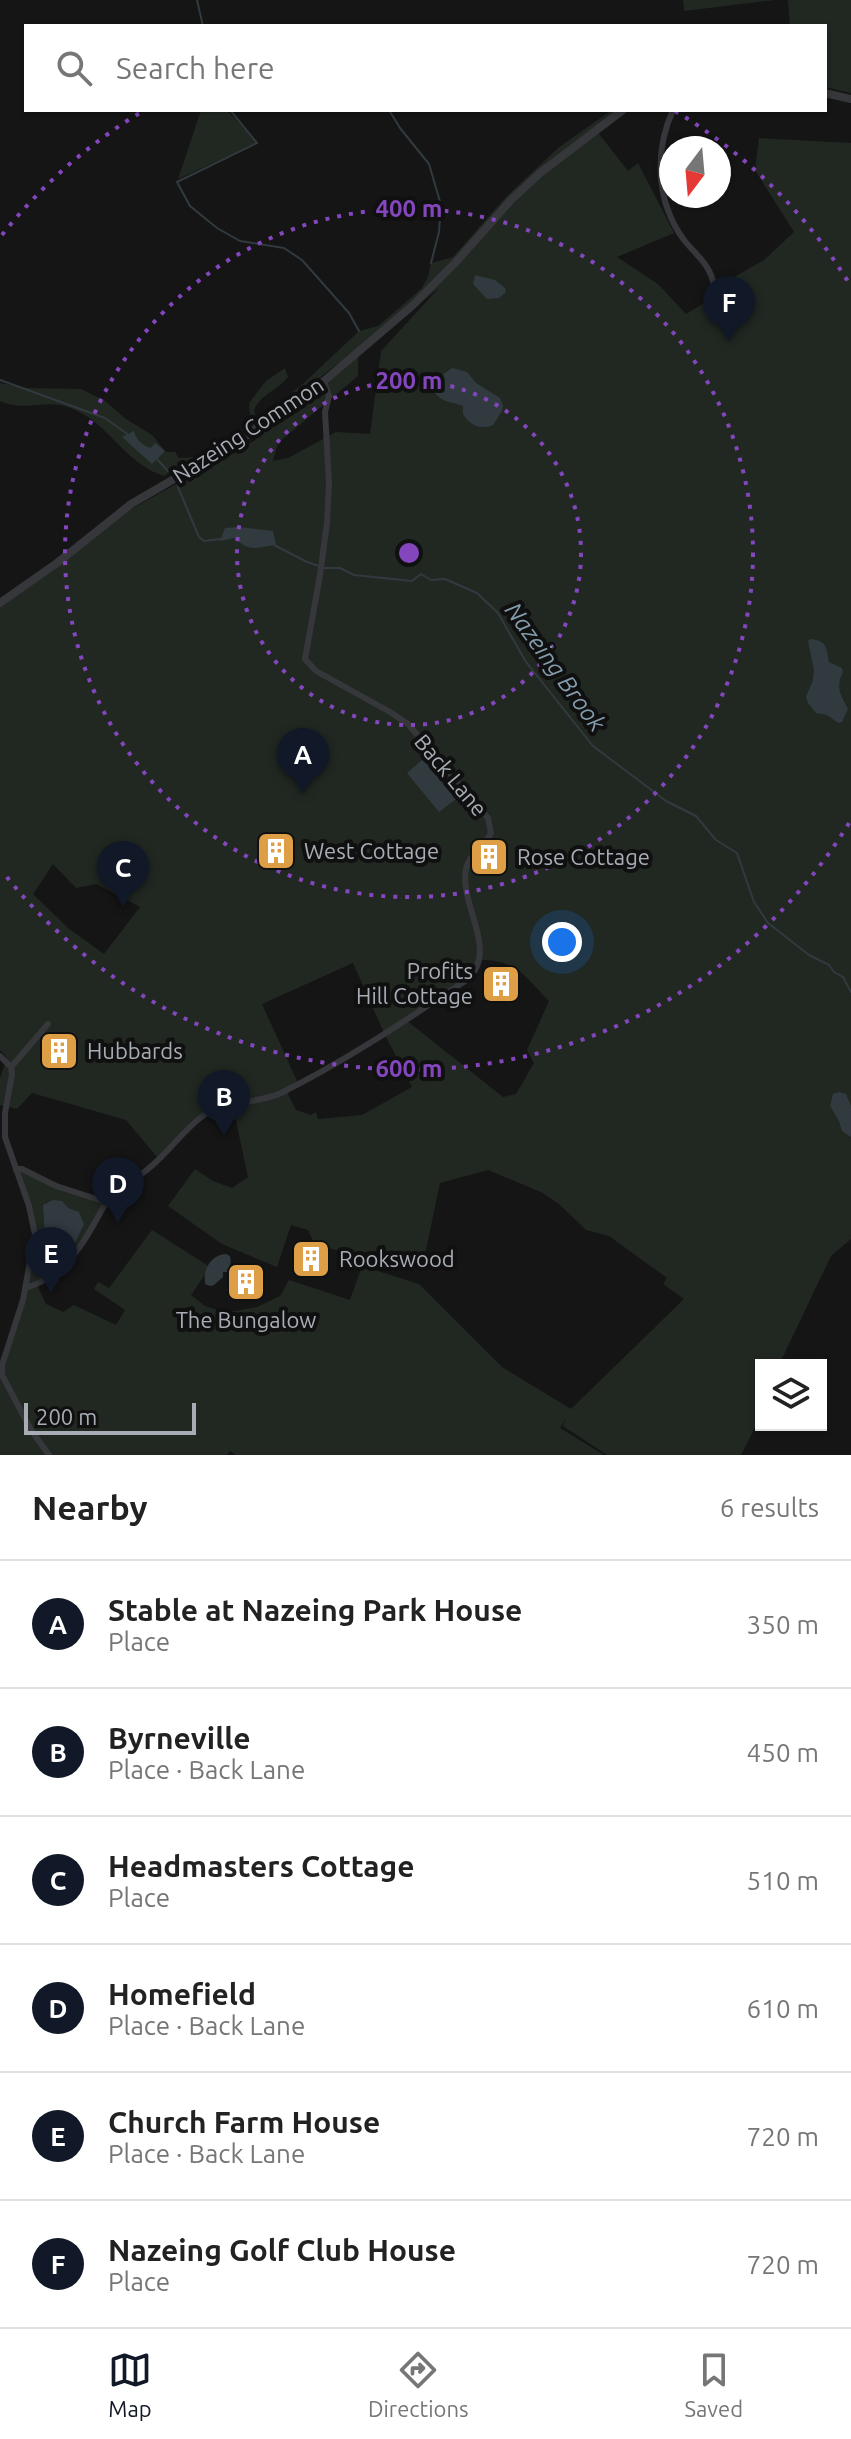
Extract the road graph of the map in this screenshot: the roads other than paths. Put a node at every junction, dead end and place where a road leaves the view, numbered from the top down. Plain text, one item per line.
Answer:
1 (827, 93) edge
2 (851, 99) edge
3 (620, 112) edge
4 (672, 112) edge
5 (714, 286) dead end
6 (324, 381) junction
7 (0, 603) edge
8 (48, 1024) dead end
9 (0, 1056) edge
10 (11, 1067) junction
11 (16, 1170) junction
12 (106, 1202) junction
13 (25, 1288) junction
14 (1, 1376) edge
15 (49, 1455) edge

1 - 2 street
3 - 6 street, Nazeing Common
4 - 5 street
6 - 7 street, Nazeing Common
6 - 12 street, Back Lane
8 - 10 street
9 - 10 street
10 - 11 street
11 - 12 street
11 - 13 street
12 - 13 street, Back Lane
13 - 14 street
14 - 15 street

